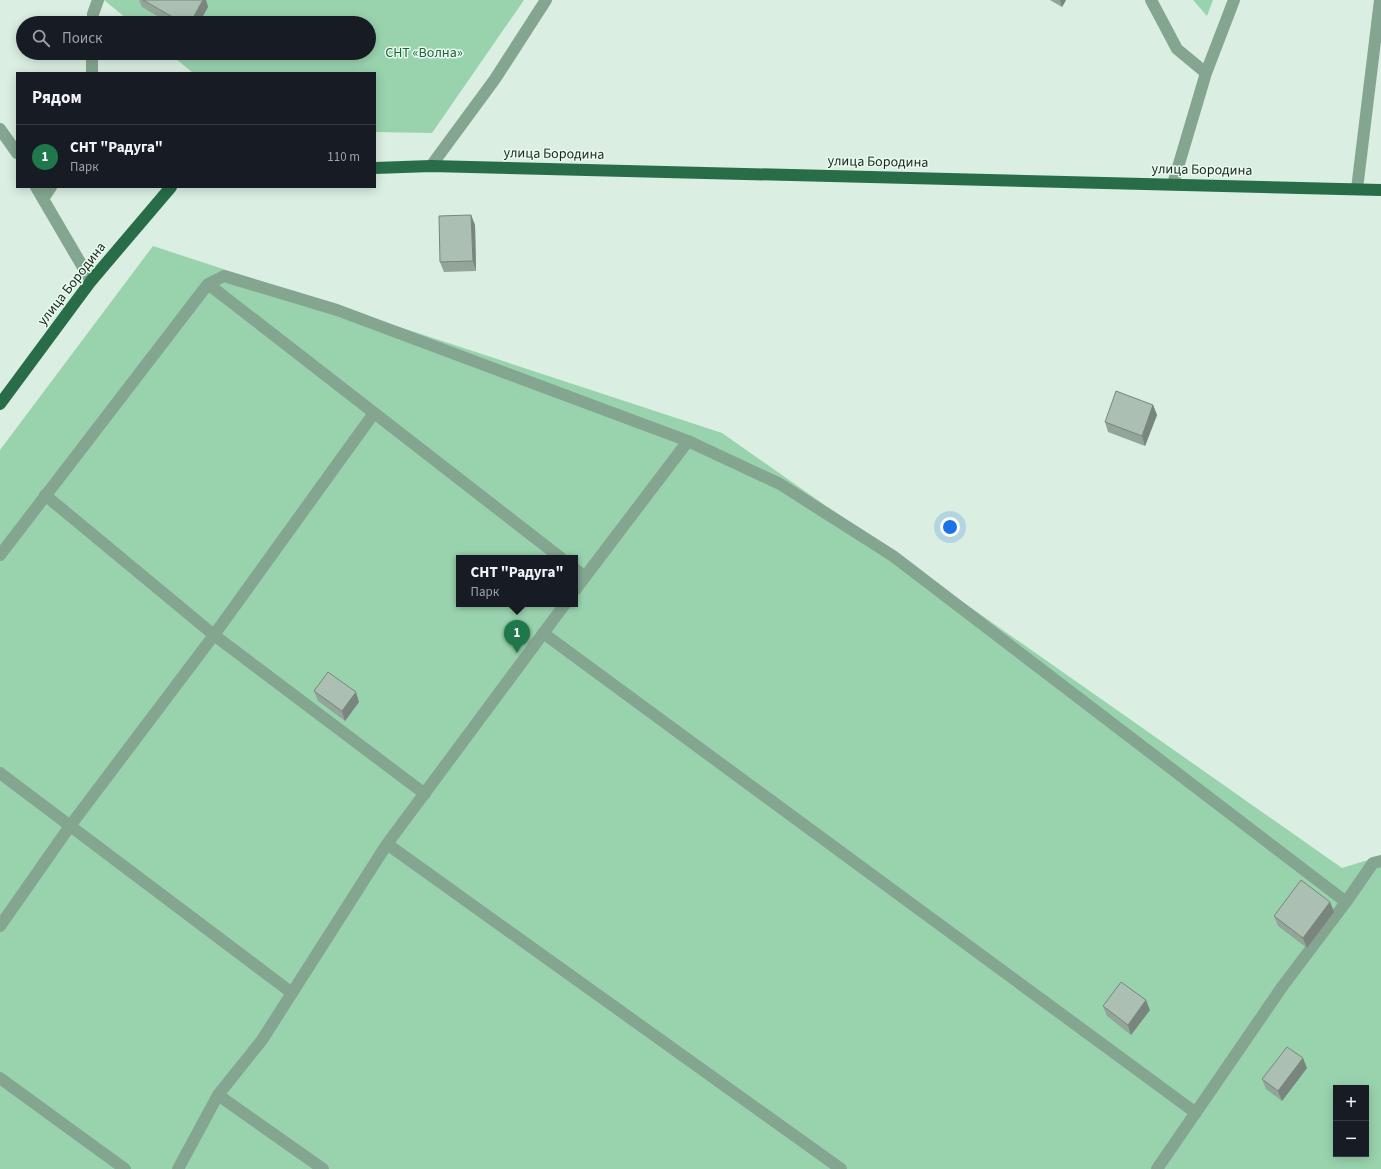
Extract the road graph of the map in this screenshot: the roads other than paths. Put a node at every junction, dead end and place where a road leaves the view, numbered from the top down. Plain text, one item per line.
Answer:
1 (98, 0) edge
2 (546, 0) edge
3 (1152, 0) edge
4 (1234, 0) edge
5 (1380, 0) edge
6 (93, 16) edge
7 (92, 60) edge
8 (92, 72) edge
9 (1206, 74) junction
10 (0, 129) edge
11 (16, 152) edge
12 (431, 166) junction
13 (376, 168) edge
14 (1173, 184) junction
15 (37, 188) edge
16 (50, 188) edge
17 (170, 188) edge
18 (1357, 189) junction
19 (1381, 190) edge
20 (43, 200) junction
21 (91, 281) junction
22 (208, 284) junction
23 (0, 404) edge
24 (374, 413) junction
25 (688, 441) junction
26 (45, 495) junction
27 (0, 555) edge
28 (557, 555) edge
29 (578, 571) edge
30 (585, 577) junction
31 (578, 586) edge
32 (563, 607) edge
33 (543, 633) junction
34 (214, 635) junction
35 (0, 773) edge
36 (424, 794) junction
37 (70, 826) junction
38 (387, 844) junction
39 (1381, 861) edge
40 (1346, 902) junction
41 (0, 926) edge
42 (292, 993) junction
43 (0, 1078) edge
44 (218, 1095) junction
45 (1196, 1113) junction
46 (125, 1169) edge
47 (178, 1169) edge
48 (324, 1169) edge
49 (841, 1169) edge
50 (1157, 1169) edge

1 - 6 street
2 - 12 street
3 - 9 street
4 - 9 street
5 - 18 street
7 - 8 street
9 - 14 street
10 - 11 street
12 - 13 main road, улица Бородина
12 - 14 main road, улица Бородина
14 - 18 main road, улица Бородина
15 - 20 street
16 - 20 street
17 - 21 main road, улица Бородина
18 - 19 main road, улица Бородина
20 - 21 street
21 - 23 main road, улица Бородина
22 - 24 street
22 - 25 street
22 - 26 street
24 - 28 street
24 - 34 street
25 - 30 street
25 - 40 street
26 - 27 street
26 - 34 street
29 - 30 street
30 - 31 street
32 - 33 street
33 - 36 street
33 - 45 street
34 - 36 street
34 - 37 street
35 - 37 street
36 - 38 street
37 - 41 street
37 - 42 street
38 - 42 street
38 - 49 street
39 - 40 street
40 - 45 street
42 - 44 street
43 - 46 street
44 - 47 street
44 - 48 street
45 - 50 street

